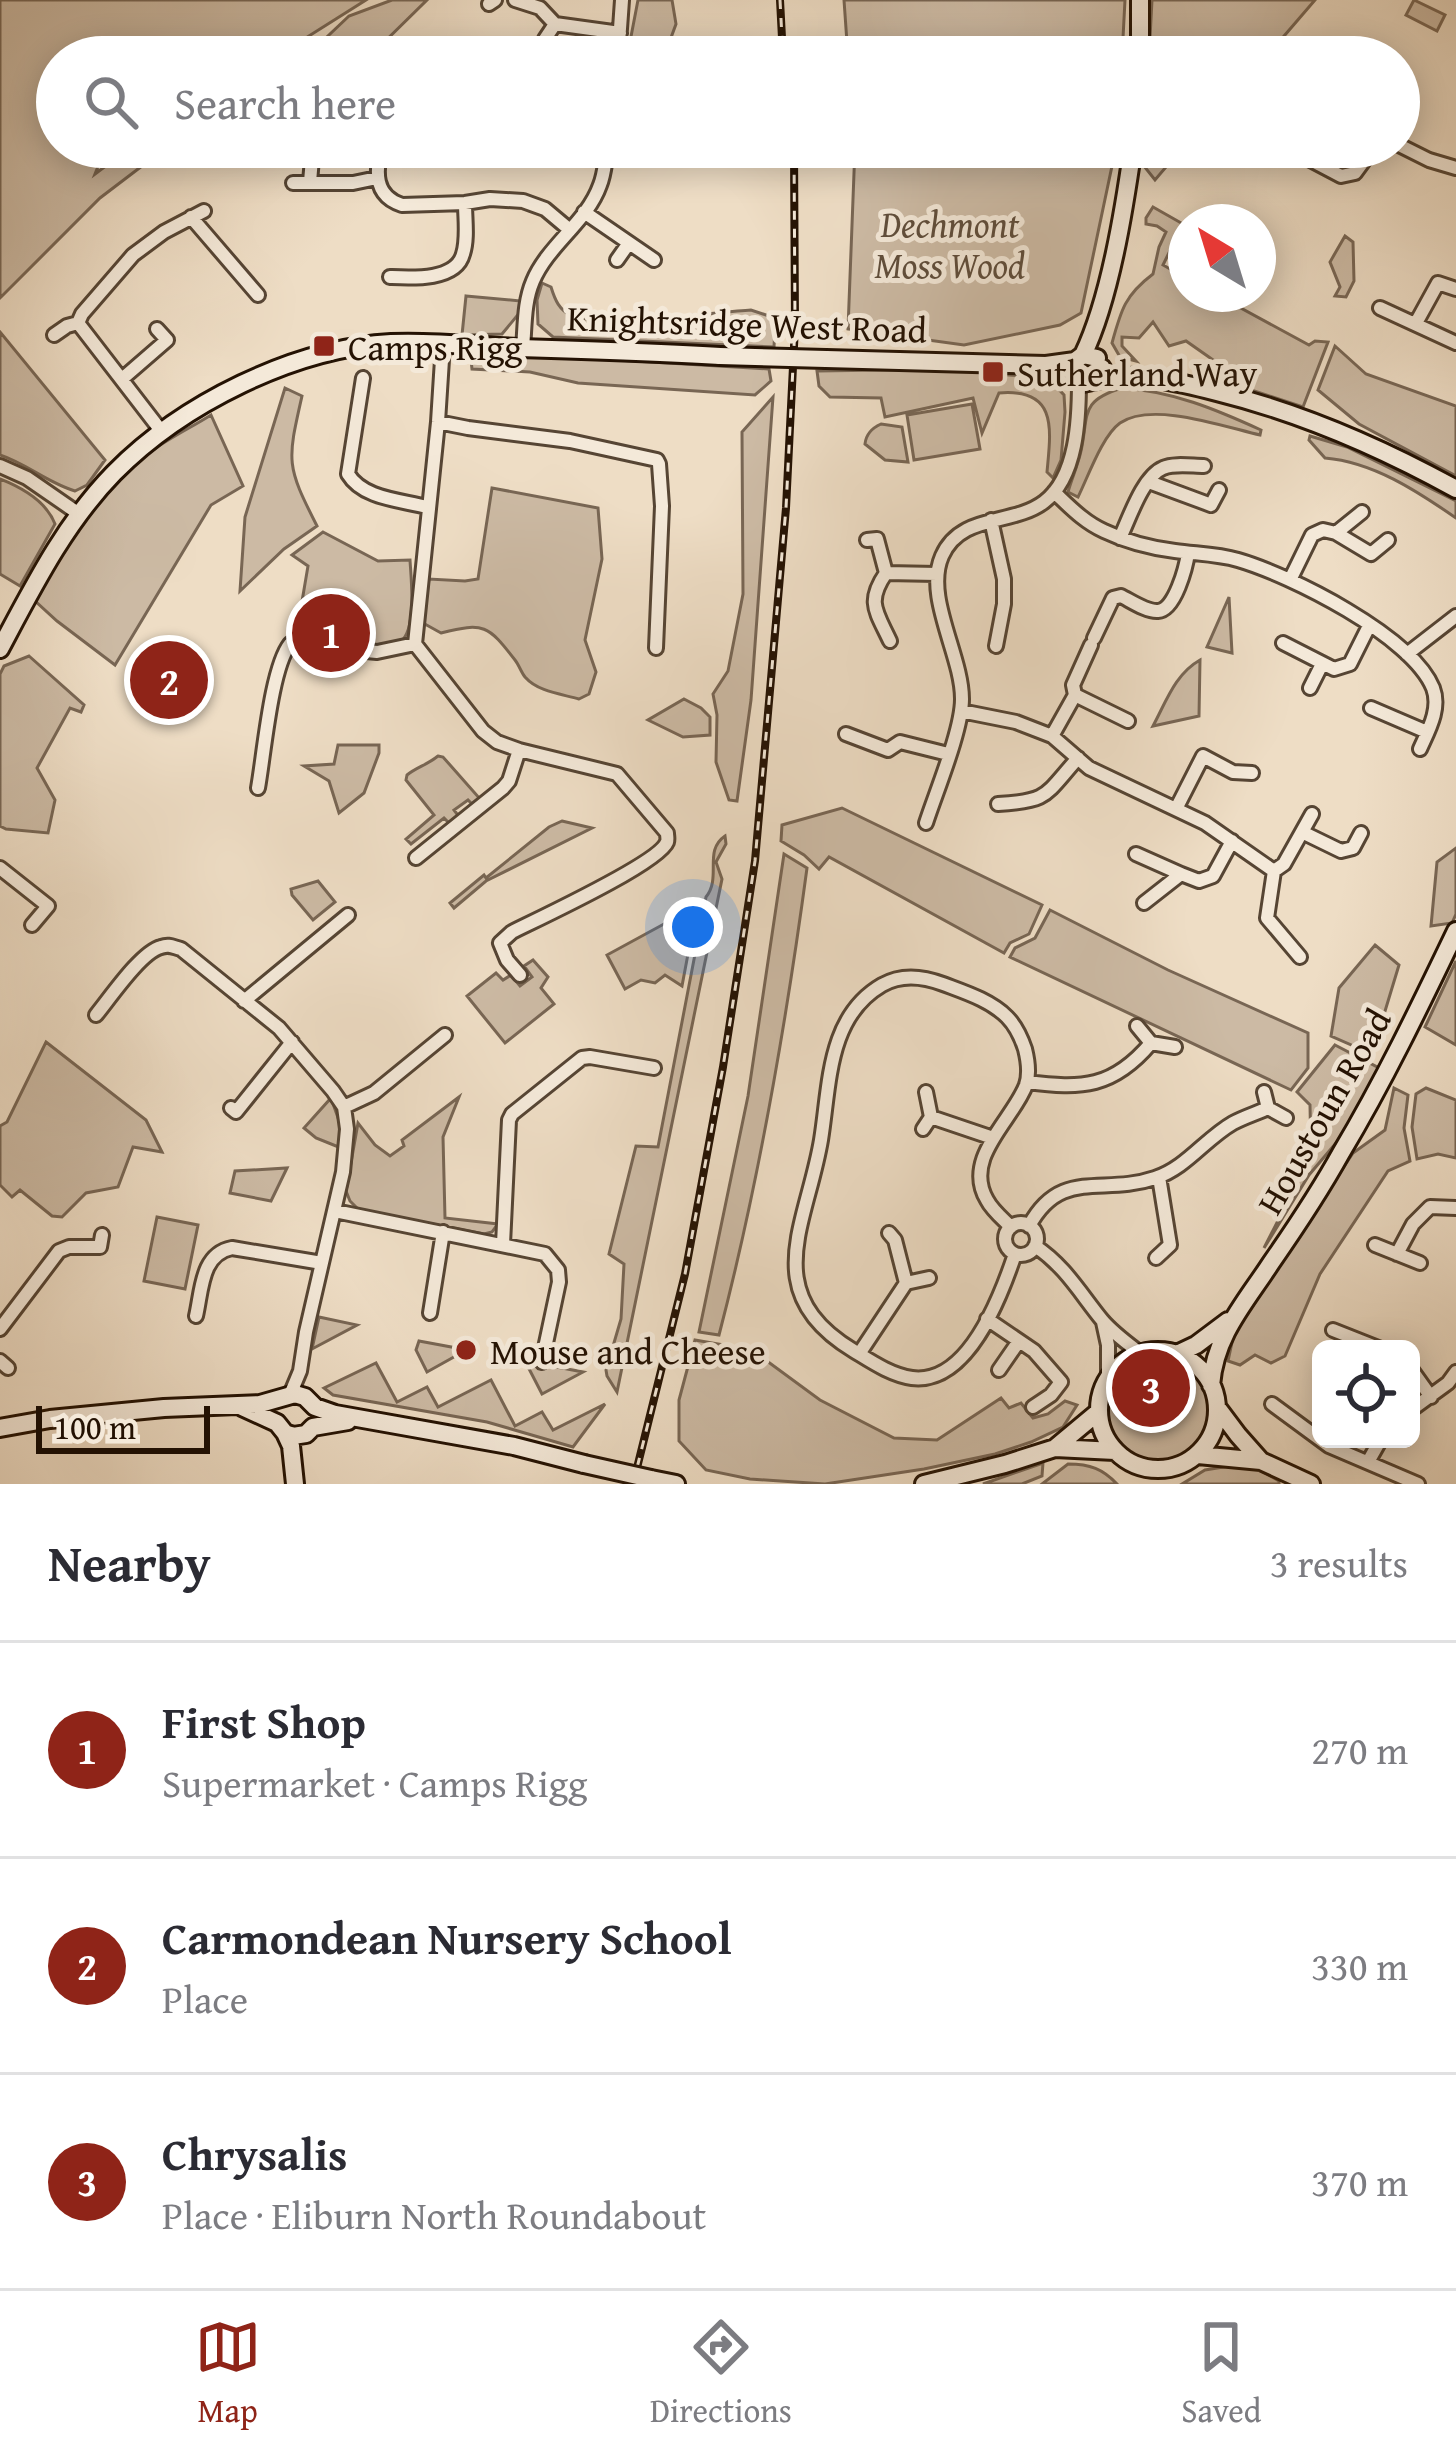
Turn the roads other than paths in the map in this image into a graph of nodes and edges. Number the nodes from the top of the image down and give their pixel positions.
1 (515, 0) edge
2 (622, 0) edge
3 (1140, 0) edge
4 (555, 24) junction
5 (620, 32) junction
6 (547, 36) edge
7 (620, 36) edge
8 (1140, 36) edge
9 (1420, 156) edge
10 (311, 168) edge
11 (379, 168) edge
12 (604, 168) edge
13 (1129, 168) edge
14 (1326, 168) edge
15 (1358, 168) edge
16 (1456, 168) edge
17 (377, 178) junction
18 (310, 182) junction
19 (293, 183) dead end
20 (465, 203) junction
21 (584, 212) junction
22 (570, 230) junction
23 (629, 243) junction
24 (617, 260) dead end
25 (654, 260) dead end
26 (390, 277) dead end
27 (1456, 289) edge
28 (258, 295) dead end
29 (1380, 308) dead end
30 (78, 323) junction
31 (1416, 323) junction
32 (54, 335) dead end
33 (166, 339) dead end
34 (1456, 343) edge
35 (443, 344) junction
36 (523, 348) junction
37 (1087, 369) junction
38 (363, 378) dead end
39 (122, 379) junction
40 (438, 422) junction
41 (162, 433) junction
42 (0, 466) edge
43 (1204, 466) dead end
44 (1149, 482) junction
45 (1456, 489) edge
46 (1219, 490) dead end
47 (1054, 492) junction
48 (428, 507) junction
49 (1362, 512) dead end
50 (80, 514) junction
51 (991, 520) junction
52 (1336, 532) junction
53 (1120, 538) junction
54 (867, 540) dead end
55 (1388, 540) dead end
56 (1188, 553) junction
57 (886, 572) junction
58 (937, 574) junction
59 (1291, 578) junction
60 (1455, 618) edge
61 (1369, 626) junction
62 (890, 640) dead end
63 (1283, 643) dead end
64 (416, 644) junction
65 (996, 646) dead end
66 (656, 648) dead end
67 (0, 649) edge
68 (1407, 654) junction
69 (1322, 664) junction
70 (1310, 688) dead end
71 (1076, 695) junction
72 (1371, 708) dead end
73 (962, 711) junction
74 (1128, 722) dead end
75 (1427, 732) junction
76 (846, 734) dead end
77 (1052, 736) junction
78 (1420, 749) dead end
79 (519, 750) junction
80 (948, 754) junction
81 (1078, 758) junction
82 (1252, 773) dead end
83 (258, 788) dead end
84 (998, 804) dead end
85 (1176, 809) junction
86 (1312, 814) dead end
87 (926, 823) dead end
88 (1304, 833) junction
89 (1361, 833) dead end
90 (1232, 841) junction
91 (1136, 854) dead end
92 (416, 858) dead end
93 (0, 868) edge
94 (1274, 871) junction
95 (1180, 874) junction
96 (1144, 903) dead end
97 (348, 915) dead end
98 (32, 926) dead end
99 (1456, 931) edge
100 (1300, 957) dead end
101 (520, 975) dead end
102 (244, 1001) junction
103 (96, 1015) dead end
104 (1137, 1026) dead end
105 (445, 1035) dead end
106 (292, 1042) junction
107 (1151, 1043) junction
108 (1175, 1047) dead end
109 (654, 1069) dead end
110 (1027, 1082) junction
111 (926, 1092) dead end
112 (1264, 1093) dead end
113 (231, 1108) dead end
114 (344, 1108) junction
115 (1268, 1108) junction
116 (1286, 1118) dead end
117 (993, 1138) junction
118 (1159, 1177) junction
119 (1456, 1208) edge
120 (335, 1211) junction
121 (1029, 1226) junction
122 (1011, 1227) junction
123 (443, 1232) junction
124 (889, 1233) dead end
125 (503, 1244) junction
126 (1375, 1245) dead end
127 (1035, 1246) junction
128 (100, 1247) dead end
129 (1016, 1254) junction
130 (1397, 1254) junction
131 (1156, 1258) dead end
132 (322, 1263) junction
133 (1420, 1264) dead end
134 (928, 1278) dead end
135 (906, 1283) junction
136 (430, 1313) dead end
137 (196, 1316) dead end
138 (1233, 1316) junction
139 (987, 1319) junction
140 (1102, 1321) junction
141 (0, 1329) edge
142 (1333, 1330) dead end
143 (1367, 1340) edge
144 (1019, 1341) junction
145 (1140, 1353) junction
146 (859, 1354) junction
147 (1177, 1354) junction
148 (542, 1362) dead end
149 (1068, 1369) dead end
150 (999, 1370) dead end
151 (1456, 1372) edge
152 (1108, 1378) junction
153 (1061, 1382) junction
154 (1420, 1382) edge
155 (1211, 1385) junction
156 (1431, 1397) junction
157 (298, 1400) junction
158 (1272, 1404) dead end
159 (1420, 1404) edge
160 (238, 1406) junction
161 (1033, 1407) dead end
162 (1217, 1407) junction
163 (1097, 1413) junction
164 (361, 1420) junction
165 (0, 1428) edge
166 (281, 1428) junction
167 (309, 1431) junction
168 (1055, 1448) junction
169 (1376, 1448) edge
170 (1115, 1451) junction
171 (1198, 1455) junction
172 (1262, 1461) junction
173 (1368, 1462) junction
174 (1130, 1463) junction
175 (1178, 1465) junction
176 (294, 1475) edge
177 (676, 1484) edge
178 (924, 1484) edge
179 (1136, 1484) edge
180 (1163, 1484) edge
181 (1311, 1484) edge
182 (1418, 1484) edge

1 - 4 street
2 - 5 street
3 - 8 street
4 - 5 street
4 - 6 street
5 - 7 street
9 - 16 street
10 - 18 street
11 - 17 street
12 - 21 street
13 - 37 street
14 - 15 street
17 - 18 street
17 - 20 street
18 - 19 street
20 - 22 street
20 - 26 street
21 - 22 street
21 - 23 street
22 - 36 street
23 - 24 street
23 - 25 street
27 - 31 street
28 - 30 street
29 - 31 street
30 - 32 street
30 - 39 street
31 - 34 street
33 - 39 street
35 - 36 street, Knightsridge West Road
35 - 40 street
35 - 41 street, Knightsridge West Road
36 - 37 street, Knightsridge West Road, bridge
37 - 45 street, Knightsridge West Road
37 - 47 street
38 - 48 street
39 - 41 street
40 - 48 street
40 - 66 street
41 - 50 street, Knightsridge West Road
42 - 50 street
43 - 44 street
44 - 46 street
44 - 53 street
47 - 51 street
47 - 53 street
48 - 64 street
49 - 52 street
50 - 67 street, Knightsridge West Road
51 - 58 street
51 - 65 street
52 - 55 street
52 - 59 street
53 - 56 street
54 - 57 street
56 - 59 street
56 - 71 street
57 - 58 street
57 - 62 street
58 - 73 street
59 - 61 street
60 - 68 street
61 - 68 street
61 - 69 street
63 - 69 street
64 - 79 street
64 - 83 street
68 - 75 street
69 - 70 street
71 - 74 street
71 - 77 street
72 - 75 street
73 - 77 street
73 - 80 street
75 - 78 street
76 - 80 street
77 - 81 street
79 - 92 street
79 - 101 street
80 - 87 street
81 - 84 street
81 - 85 street
82 - 85 street
85 - 90 street
86 - 88 street
88 - 89 street
88 - 94 street
90 - 94 street
90 - 95 street
91 - 95 street
93 - 98 street
94 - 100 street
95 - 96 street
97 - 102 street
99 - 138 street, Houstoun Road
102 - 103 street
102 - 106 street
104 - 107 street
105 - 114 street
106 - 113 street
106 - 114 street
107 - 108 street
107 - 110 street
109 - 125 street
110 - 117 street
110 - 146 street
111 - 117 street
112 - 115 street
114 - 120 street
115 - 116 street
115 - 118 street
117 - 122 street
118 - 121 street
118 - 131 street
119 - 130 street
120 - 123 street
120 - 132 street
121 - 122 street
121 - 127 street
122 - 129 street
123 - 125 street
123 - 136 street
124 - 135 street
125 - 148 street
126 - 130 street
127 - 129 street
127 - 140 street
128 - 141 street
129 - 139 street
130 - 133 street
132 - 137 street
132 - 157 street
134 - 135 street
135 - 146 street
138 - 147 street, Houstoun Road
138 - 155 street, Houstoun Road
139 - 144 street
139 - 146 street
140 - 145 street
140 - 152 street
142 - 143 street
144 - 150 street
144 - 153 street
145 - 147 street
145 - 152 street
147 - 155 street
149 - 153 street
151 - 156 street
152 - 163 street
153 - 161 street
154 - 156 street
155 - 162 street
156 - 159 street
157 - 160 street
157 - 164 street
157 - 166 street
157 - 167 street
158 - 173 street
160 - 165 street
160 - 166 street
162 - 171 street
162 - 172 street
163 - 168 street
163 - 170 street
164 - 167 street
164 - 177 street, bridge
166 - 167 street
166 - 176 street
167 - 176 street
168 - 170 street
168 - 178 street
169 - 173 street
170 - 174 street
171 - 172 street
171 - 175 street
172 - 181 street
173 - 182 street
174 - 175 street
174 - 179 street
175 - 180 street

